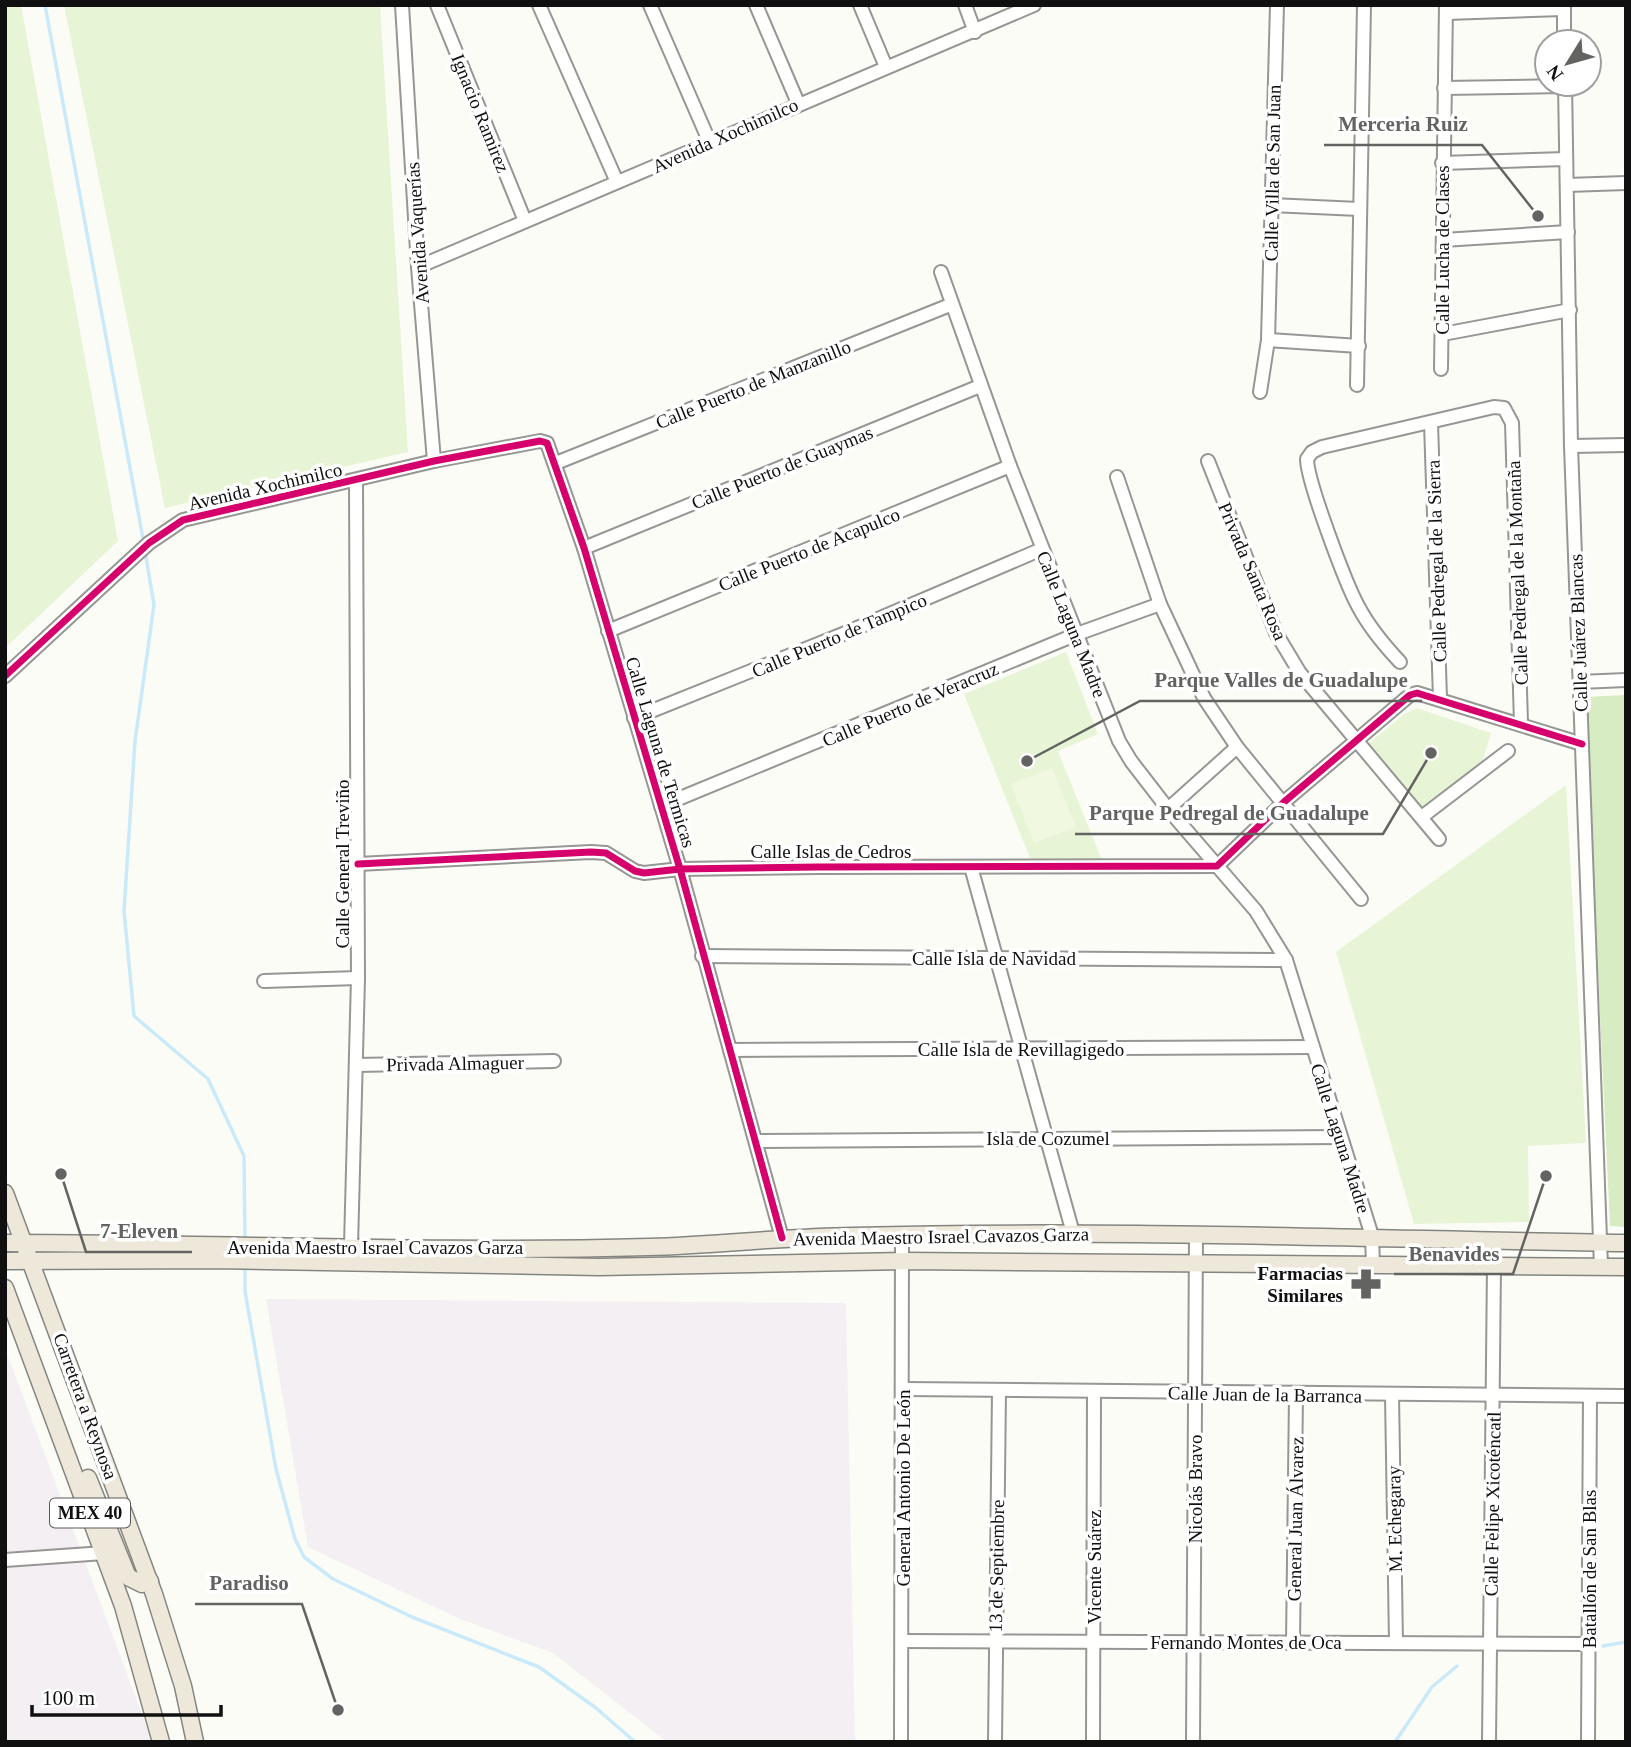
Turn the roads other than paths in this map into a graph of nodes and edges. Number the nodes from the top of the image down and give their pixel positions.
1 (402, 5) edge
2 (437, 5) edge
3 (539, 5) edge
4 (650, 5) edge
5 (756, 5) edge
6 (860, 5) edge
7 (965, 5) edge
8 (1034, 5) edge
9 (1277, 5) edge
10 (1364, 5) edge
11 (1564, 7) edge
12 (1446, 9) edge
13 (1564, 28) edge
14 (975, 32) junction
15 (886, 68) junction
16 (1533, 86) edge
17 (1444, 88) junction
18 (1565, 98) edge
19 (797, 103) junction
20 (710, 143) junction
21 (1566, 159) junction
22 (1442, 163) junction
23 (617, 182) junction
24 (1626, 183) edge
25 (1567, 185) junction
26 (1271, 205) junction
27 (1359, 209) junction
28 (525, 221) junction
29 (1568, 232) junction
30 (1443, 240) junction
31 (418, 267) junction
32 (941, 272) dead end
33 (950, 304) junction
34 (1570, 310) junction
35 (1443, 334) junction
36 (1268, 340) junction
37 (1359, 346) junction
38 (1441, 369) dead end
39 (1357, 385) dead end
40 (980, 386) junction
41 (1259, 392) dead end
42 (1431, 423) junction
43 (544, 441) joint
44 (1626, 445) edge
45 (1571, 446) junction
46 (434, 461) junction
47 (1208, 461) dead end
48 (556, 463) junction
49 (1010, 466) junction
50 (1117, 477) dead end
51 (356, 481) junction
52 (584, 548) junction
53 (1042, 549) junction
54 (1160, 604) junction
55 (608, 631) junction
56 (1077, 634) junction
57 (1400, 663) dead end
58 (5, 676) edge
59 (1626, 680) edge
60 (1579, 682) junction
61 (1440, 698) junction
62 (634, 718) junction
63 (1521, 723) junction
64 (1357, 740) junction
65 (1582, 744) junction
66 (1237, 747) junction
67 (1508, 751) dead end
68 (1284, 802) junction
69 (661, 806) junction
70 (1168, 809) junction
71 (1423, 816) junction
72 (1439, 839) dead end
73 (358, 864) junction
74 (1217, 866) junction
75 (971, 867) junction
76 (680, 869) junction
77 (1361, 899) dead end
78 (702, 956) junction
79 (998, 958) junction
80 (1286, 960) junction
81 (358, 978) junction
82 (264, 982) dead end
83 (1311, 1047) junction
84 (730, 1049) junction
85 (1021, 1051) junction
86 (554, 1062) dead end
87 (356, 1065) junction
88 (1340, 1137) junction
89 (1045, 1138) junction
90 (756, 1142) junction
91 (5, 1193) edge
92 (1073, 1233) junction
93 (902, 1235) junction
94 (1196, 1236) junction
95 (1372, 1236) junction
96 (782, 1238) junction
97 (1600, 1242) junction
98 (25, 1243) junction
99 (1626, 1243) edge
100 (5, 1244) edge
101 (351, 1246) junction
102 (217, 1253) junction
103 (267, 1254) junction
104 (5, 1261) edge
105 (32, 1261) junction
106 (904, 1261) junction
107 (1198, 1263) junction
108 (1373, 1265) junction
109 (1494, 1266) junction
110 (1601, 1267) junction
111 (1626, 1267) edge
112 (5, 1288) edge
113 (22, 1333) junction
114 (904, 1389) junction
115 (999, 1391) junction
116 (1094, 1392) junction
117 (1196, 1394) junction
118 (1493, 1394) junction
119 (1296, 1395) junction
120 (1392, 1395) junction
121 (1590, 1396) junction
122 (1626, 1396) edge
123 (104, 1553) junction
124 (5, 1560) edge
125 (150, 1581) junction
126 (902, 1640) junction
127 (996, 1641) junction
128 (1094, 1641) junction
129 (1195, 1643) junction
130 (1293, 1643) junction
131 (1396, 1643) junction
132 (1589, 1644) junction
133 (1490, 1645) junction
134 (161, 1742) edge
135 (195, 1742) edge
136 (901, 1742) edge
137 (995, 1742) edge
138 (1093, 1742) edge
139 (1193, 1742) edge
140 (1489, 1742) edge
141 (1588, 1742) edge

1 - 31 street, Avenida Vaquerías
2 - 28 street, Ignacio Ramirez
3 - 23 street
4 - 20 street
5 - 19 street
6 - 15 street
7 - 14 street
8 - 14 street, Avenida Xochimilco
9 - 26 street, Calle Villa de San Juan
10 - 27 street
11 - 12 street
11 - 13 street
12 - 17 street, Calle Lucha de Clases
14 - 15 street, Avenida Xochimilco
15 - 19 street, Avenida Xochimilco
16 - 17 street
17 - 22 street, Calle Lucha de Clases
18 - 21 street, Calle Juárez Blancas
19 - 20 street, Avenida Xochimilco
20 - 23 street, Avenida Xochimilco
21 - 22 street
21 - 25 street, Calle Juárez Blancas
22 - 30 street, Calle Lucha de Clases
23 - 28 street, Avenida Xochimilco
24 - 25 street
25 - 29 street, Calle Juárez Blancas
26 - 27 street
26 - 36 street, Calle Villa de San Juan
27 - 37 street
28 - 31 street, Avenida Xochimilco
29 - 30 street
29 - 34 street, Calle Juárez Blancas
30 - 35 street, Calle Lucha de Clases
31 - 46 street, Avenida Vaquerías
32 - 33 street, Calle Laguna Madre
33 - 40 street, Calle Laguna Madre
33 - 48 street, Calle Puerto de Manzanillo
34 - 35 street
34 - 45 street, Calle Juárez Blancas
35 - 38 street, Calle Lucha de Clases
36 - 37 street
36 - 41 street, Calle Villa de San Juan
37 - 39 street
40 - 49 street, Calle Laguna Madre
40 - 52 street, Calle Puerto de Guaymas
42 - 57 street
42 - 61 street, Calle Pedregal de la Sierra
42 - 63 street, Calle Pedregal de la Montaña
43 - 46 street, Avenida Xochimilco
43 - 48 street, Calle Laguna de Termicas
44 - 45 street
45 - 60 street, Calle Juárez Blancas
46 - 51 street, Avenida Xochimilco
47 - 64 street, Privada Santa Rosa
48 - 52 street, Calle Laguna de Termicas
49 - 53 street, Calle Laguna Madre
49 - 55 street, Calle Puerto de Acapulco
50 - 54 street
51 - 58 street, Avenida Xochimilco
51 - 73 street, Calle General Treviño
52 - 55 street, Calle Laguna de Termicas
53 - 56 street, Calle Laguna Madre
53 - 62 street, Calle Puerto de Tampico
54 - 56 street, Calle Puerto de Veracruz
54 - 66 street
55 - 62 street, Calle Laguna de Termicas
56 - 69 street, Calle Puerto de Veracruz
56 - 70 street, Calle Laguna Madre
59 - 60 street
60 - 65 street, Calle Juárez Blancas
61 - 63 street
61 - 64 street
62 - 69 street, Calle Laguna de Termicas
63 - 65 street
64 - 68 street
64 - 71 street, Privada Santa Rosa
65 - 97 street, Calle Juárez Blancas
66 - 68 street
66 - 70 street
67 - 71 street
68 - 74 street
68 - 77 street
69 - 76 street, Calle Laguna de Termicas
70 - 74 street, Calle Laguna Madre
71 - 72 street, Privada Santa Rosa
73 - 76 street, Calle Islas de Cedros
73 - 81 street, Calle General Treviño
74 - 75 street, Calle Islas de Cedros
74 - 80 street, Calle Laguna Madre
75 - 76 street, Calle Islas de Cedros
75 - 79 street
76 - 78 street, Calle Laguna de Termicas
78 - 79 street, Calle Isla de Navidad
78 - 84 street, Calle Laguna de Termicas
79 - 80 street, Calle Isla de Navidad
79 - 85 street
80 - 83 street, Calle Laguna Madre
81 - 82 street
81 - 87 street, Calle General Treviño
83 - 85 street, Calle Isla de Revillagigedo
83 - 88 street, Calle Laguna Madre
84 - 85 street, Calle Isla de Revillagigedo
84 - 90 street, Calle Laguna de Termicas
85 - 89 street
86 - 87 street, Privada Almaguer
87 - 101 street, Calle General Treviño
88 - 89 street, Isla de Cozumel
88 - 95 street, Calle Laguna Madre
89 - 90 street, Isla de Cozumel
89 - 92 street
90 - 96 street, Calle Laguna de Termicas
91 - 98 main road, Carretera a Reynosa / MEX 40
92 - 93 main road, Avenida Maestro Israel Cavazos Garza
92 - 94 main road, Avenida Maestro Israel Cavazos Garza
93 - 96 main road, Avenida Maestro Israel Cavazos Garza
93 - 106 street, General Antonio De León
94 - 95 main road, Avenida Maestro Israel Cavazos Garza
94 - 107 street, Nicolás Bravo
95 - 97 main road, Avenida Maestro Israel Cavazos Garza
95 - 108 street, Calle Laguna Madre
96 - 101 main road, Avenida Maestro Israel Cavazos Garza
97 - 99 main road, Avenida Maestro Israel Cavazos Garza
97 - 110 street, Calle Juárez Blancas
98 - 100 main road, Avenida Maestro Israel Cavazos Garza
98 - 102 main road, Avenida Maestro Israel Cavazos Garza
98 - 105 main road, Carretera a Reynosa / MEX 40
101 - 103 main road, Avenida Maestro Israel Cavazos Garza
102 - 103 main road, Avenida Maestro Israel Cavazos Garza
102 - 105 main road, Avenida Maestro Israel Cavazos Garza
103 - 106 main road, Avenida Maestro Israel Cavazos Garza
104 - 105 main road, Avenida Maestro Israel Cavazos Garza
105 - 125 main road, Carretera a Reynosa / MEX 40
106 - 107 main road, Avenida Maestro Israel Cavazos Garza
106 - 114 street, General Antonio De León
107 - 108 main road, Avenida Maestro Israel Cavazos Garza
107 - 117 street, Nicolás Bravo
108 - 109 main road, Avenida Maestro Israel Cavazos Garza
109 - 110 main road, Avenida Maestro Israel Cavazos Garza
109 - 118 street, Calle Felipe Xicoténcatl
110 - 111 main road, Avenida Maestro Israel Cavazos Garza
112 - 113 main road, Carretera a Reynosa / MEX 40
113 - 123 main road, Carretera a Reynosa / MEX 40
113 - 125 main road
114 - 115 street, Calle Juan de la Barranca
114 - 126 street, General Antonio De León
115 - 116 street, Calle Juan de la Barranca
115 - 127 street, 13 de Septiembre
116 - 117 street, Calle Juan de la Barranca
116 - 128 street, Vicente Suárez
117 - 119 street, Calle Juan de la Barranca
117 - 129 street, Nicolás Bravo
118 - 120 street, Calle Juan de la Barranca
118 - 121 street, Calle Juan de la Barranca
118 - 133 street, Calle Felipe Xicoténcatl
119 - 120 street, Calle Juan de la Barranca
119 - 130 street, General Juan Álvarez
120 - 131 street, M. Echegaray
121 - 122 street, Calle Juan de la Barranca
121 - 132 street, Batallón de San Blas
123 - 124 street
123 - 134 main road, Carretera a Reynosa / MEX 40
125 - 135 main road, Carretera a Reynosa / MEX 40
126 - 127 street, Fernando Montes de Oca
126 - 136 street, General Antonio De León
127 - 128 street, Fernando Montes de Oca
127 - 137 street, 13 de Septiembre
128 - 129 street, Fernando Montes de Oca
128 - 138 street, Vicente Suárez
129 - 130 street, Fernando Montes de Oca
129 - 139 street, Nicolás Bravo
130 - 131 street, Fernando Montes de Oca
131 - 133 street, Fernando Montes de Oca
132 - 133 street, Fernando Montes de Oca
132 - 141 street, Batallón de San Blas
133 - 140 street, Calle Felipe Xicoténcatl

